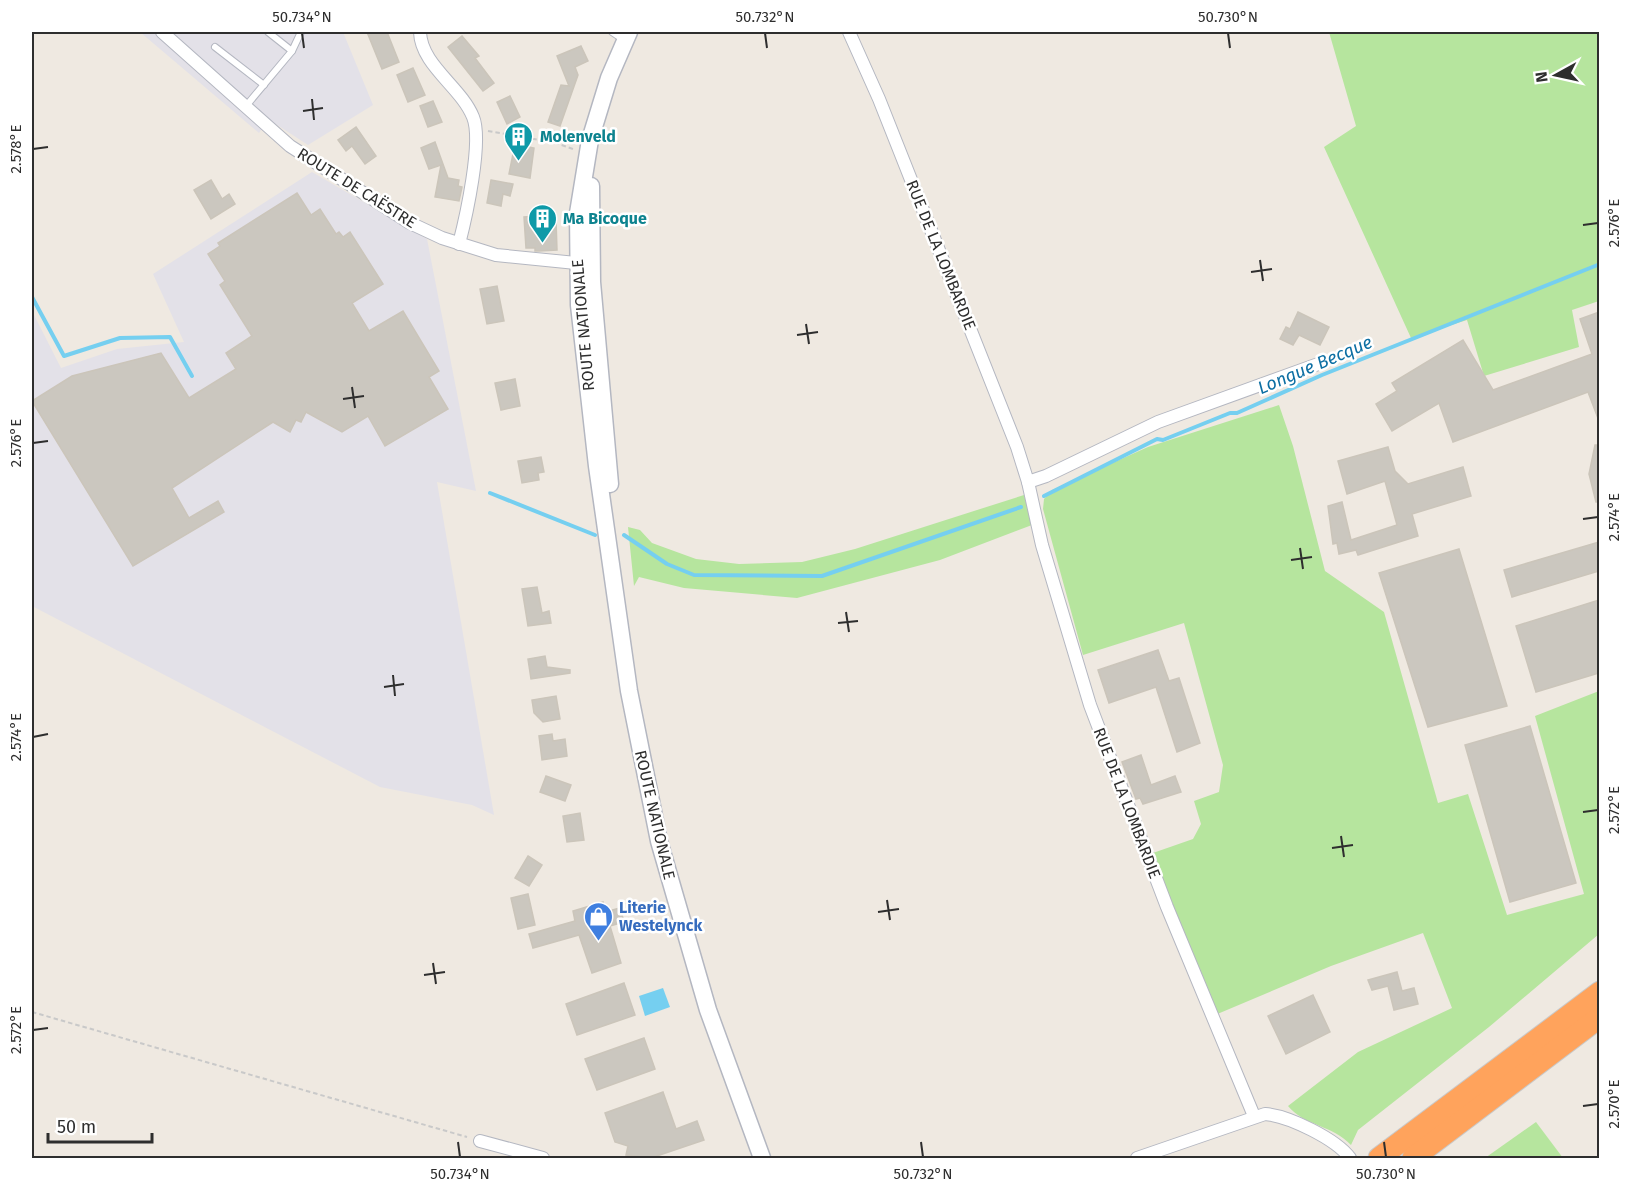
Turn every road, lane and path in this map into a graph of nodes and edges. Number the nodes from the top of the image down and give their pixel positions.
1 (162, 32) edge
2 (268, 32) edge
3 (301, 32) edge
4 (420, 32) edge
5 (849, 32) edge
6 (622, 34) edge
7 (215, 46) dead end
8 (292, 51) junction
9 (264, 86) junction
10 (245, 106) junction
11 (597, 120) junction
12 (476, 129) junction
13 (586, 156) junction
14 (459, 244) junction
15 (584, 264) junction
16 (1321, 363) dead end
17 (1028, 482) junction
18 (1599, 992) edge
19 (32, 1012) edge
20 (1599, 1017) edge
21 (1254, 1116) junction
22 (480, 1141) joint
23 (543, 1158) edge
24 (762, 1158) edge
25 (1137, 1158) edge
26 (1350, 1158) edge
27 (1378, 1158) edge
28 (1413, 1158) edge

1 - 10 street, ROUTE DE CAËSTRE
2 - 8 lane
3 - 8 lane
4 - 12 street
5 - 17 street, RUE DE LA LOMBARDIE
6 - 11 street, ROUTE NATIONALE
7 - 9 lane
8 - 9 lane
9 - 10 lane
10 - 14 street, ROUTE DE CAËSTRE
11 - 13 street, ROUTE NATIONALE
11 - 15 street, ROUTE NATIONALE
12 - 13 path
12 - 14 street
13 - 15 street, ROUTE NATIONALE
14 - 15 street, ROUTE DE CAËSTRE
15 - 24 street, ROUTE NATIONALE
16 - 17 street
17 - 21 street, RUE DE LA LOMBARDIE
18 - 27 highway
19 - 22 path
20 - 28 highway
21 - 25 street
21 - 26 street
22 - 23 street

